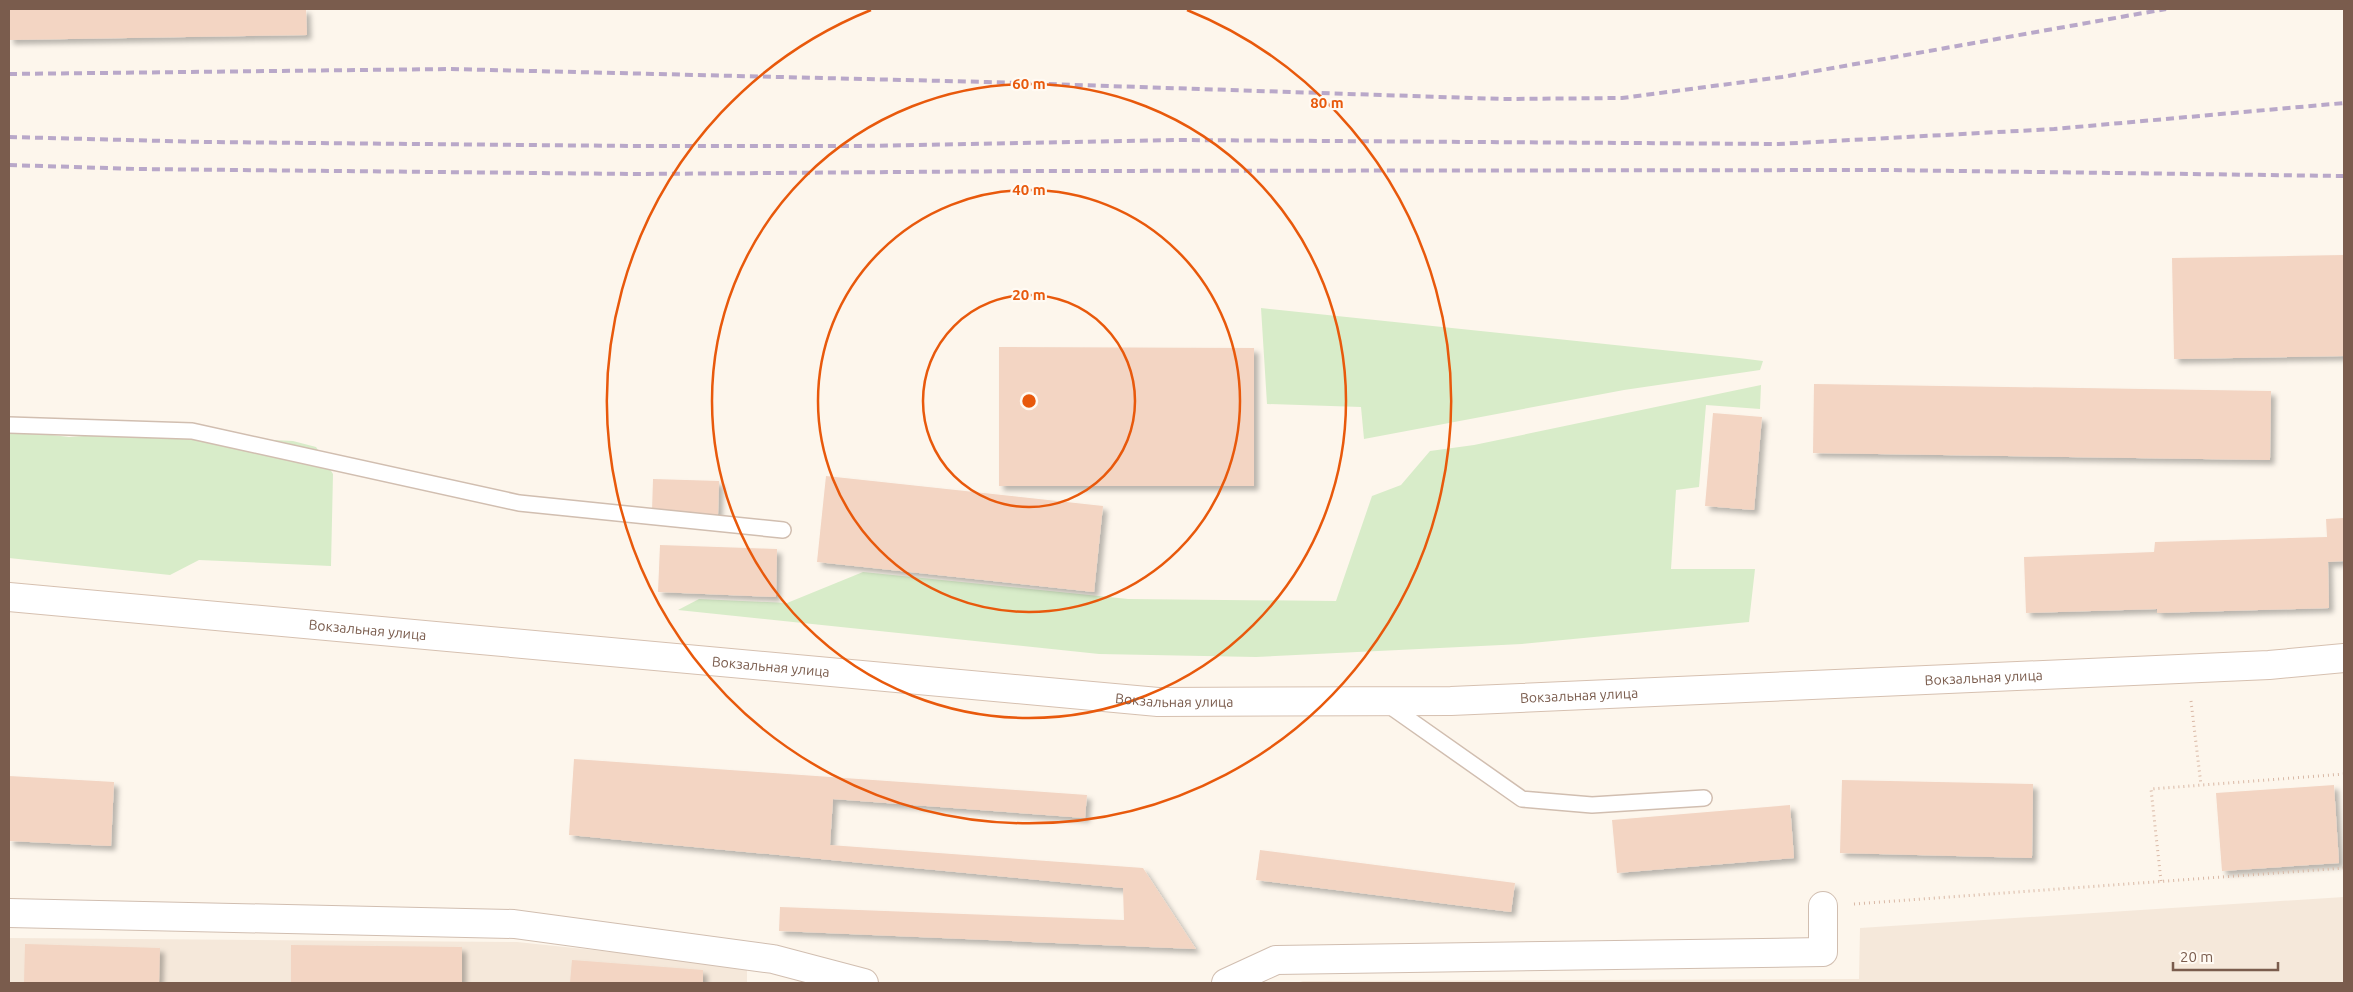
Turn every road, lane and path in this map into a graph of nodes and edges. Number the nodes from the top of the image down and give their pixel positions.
1 (9, 425) edge
2 (783, 530) dead end
3 (9, 597) edge
4 (2344, 658) edge
5 (2269, 665) junction
6 (2344, 676) edge
7 (2191, 700) dead end
8 (1384, 702) junction
9 (2344, 774) edge
10 (2201, 785) junction
11 (1704, 798) dead end
12 (2344, 868) edge
13 (2161, 882) junction
14 (1823, 906) joint
15 (9, 913) edge
16 (864, 983) edge
17 (1226, 983) edge

1 - 2 lane
3 - 8 street, Вокзальная улица
4 - 5 street, Вокзальная улица
5 - 6 street
5 - 8 street, Вокзальная улица
7 - 10 path
8 - 11 lane
9 - 10 path
10 - 13 path
12 - 13 path
13 - 14 path
14 - 17 street
15 - 16 street

